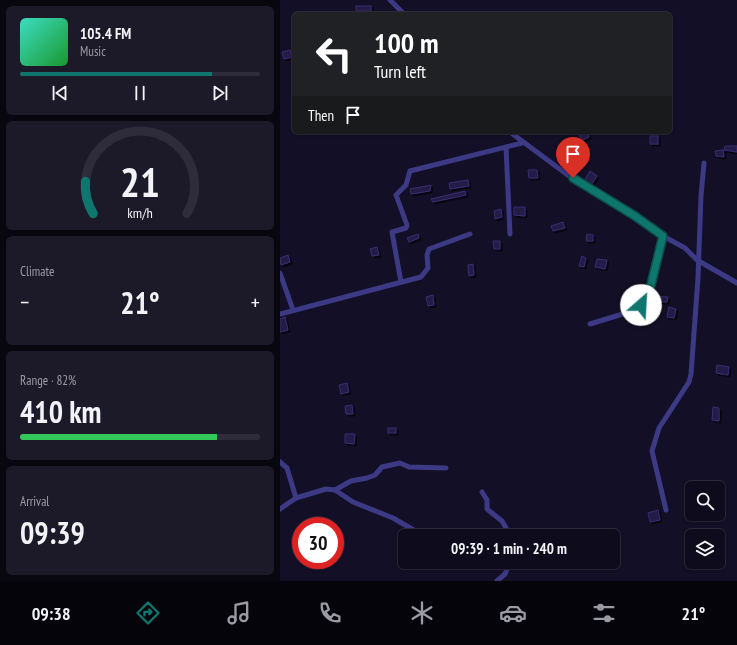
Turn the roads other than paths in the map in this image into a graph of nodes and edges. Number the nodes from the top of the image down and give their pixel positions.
1 (390, 0) edge
2 (402, 12) edge
3 (512, 134) edge
4 (522, 143) junction
5 (506, 147) junction
6 (704, 163) dead end
7 (470, 234) dead end
8 (510, 234) dead end
9 (663, 236) junction
10 (697, 260) junction
11 (280, 273) edge
12 (401, 282) junction
13 (736, 282) edge
14 (293, 310) junction
15 (280, 314) edge
16 (590, 324) dead end
17 (280, 462) edge
18 (446, 468) dead end
19 (335, 490) junction
20 (482, 492) dead end
21 (296, 498) junction
22 (280, 509) edge
23 (666, 510) dead end
24 (412, 529) edge
25 (507, 529) edge
26 (507, 569) edge
27 (497, 581) edge

1 - 2 street
3 - 4 street
4 - 5 street
4 - 9 street
5 - 8 street
5 - 12 street
6 - 10 street
7 - 12 street
9 - 10 street
9 - 16 street
10 - 13 street
10 - 23 street
11 - 14 street
12 - 14 street
14 - 15 street
17 - 21 street
18 - 19 street
19 - 21 street
19 - 24 street
20 - 25 street
21 - 22 street
26 - 27 street

